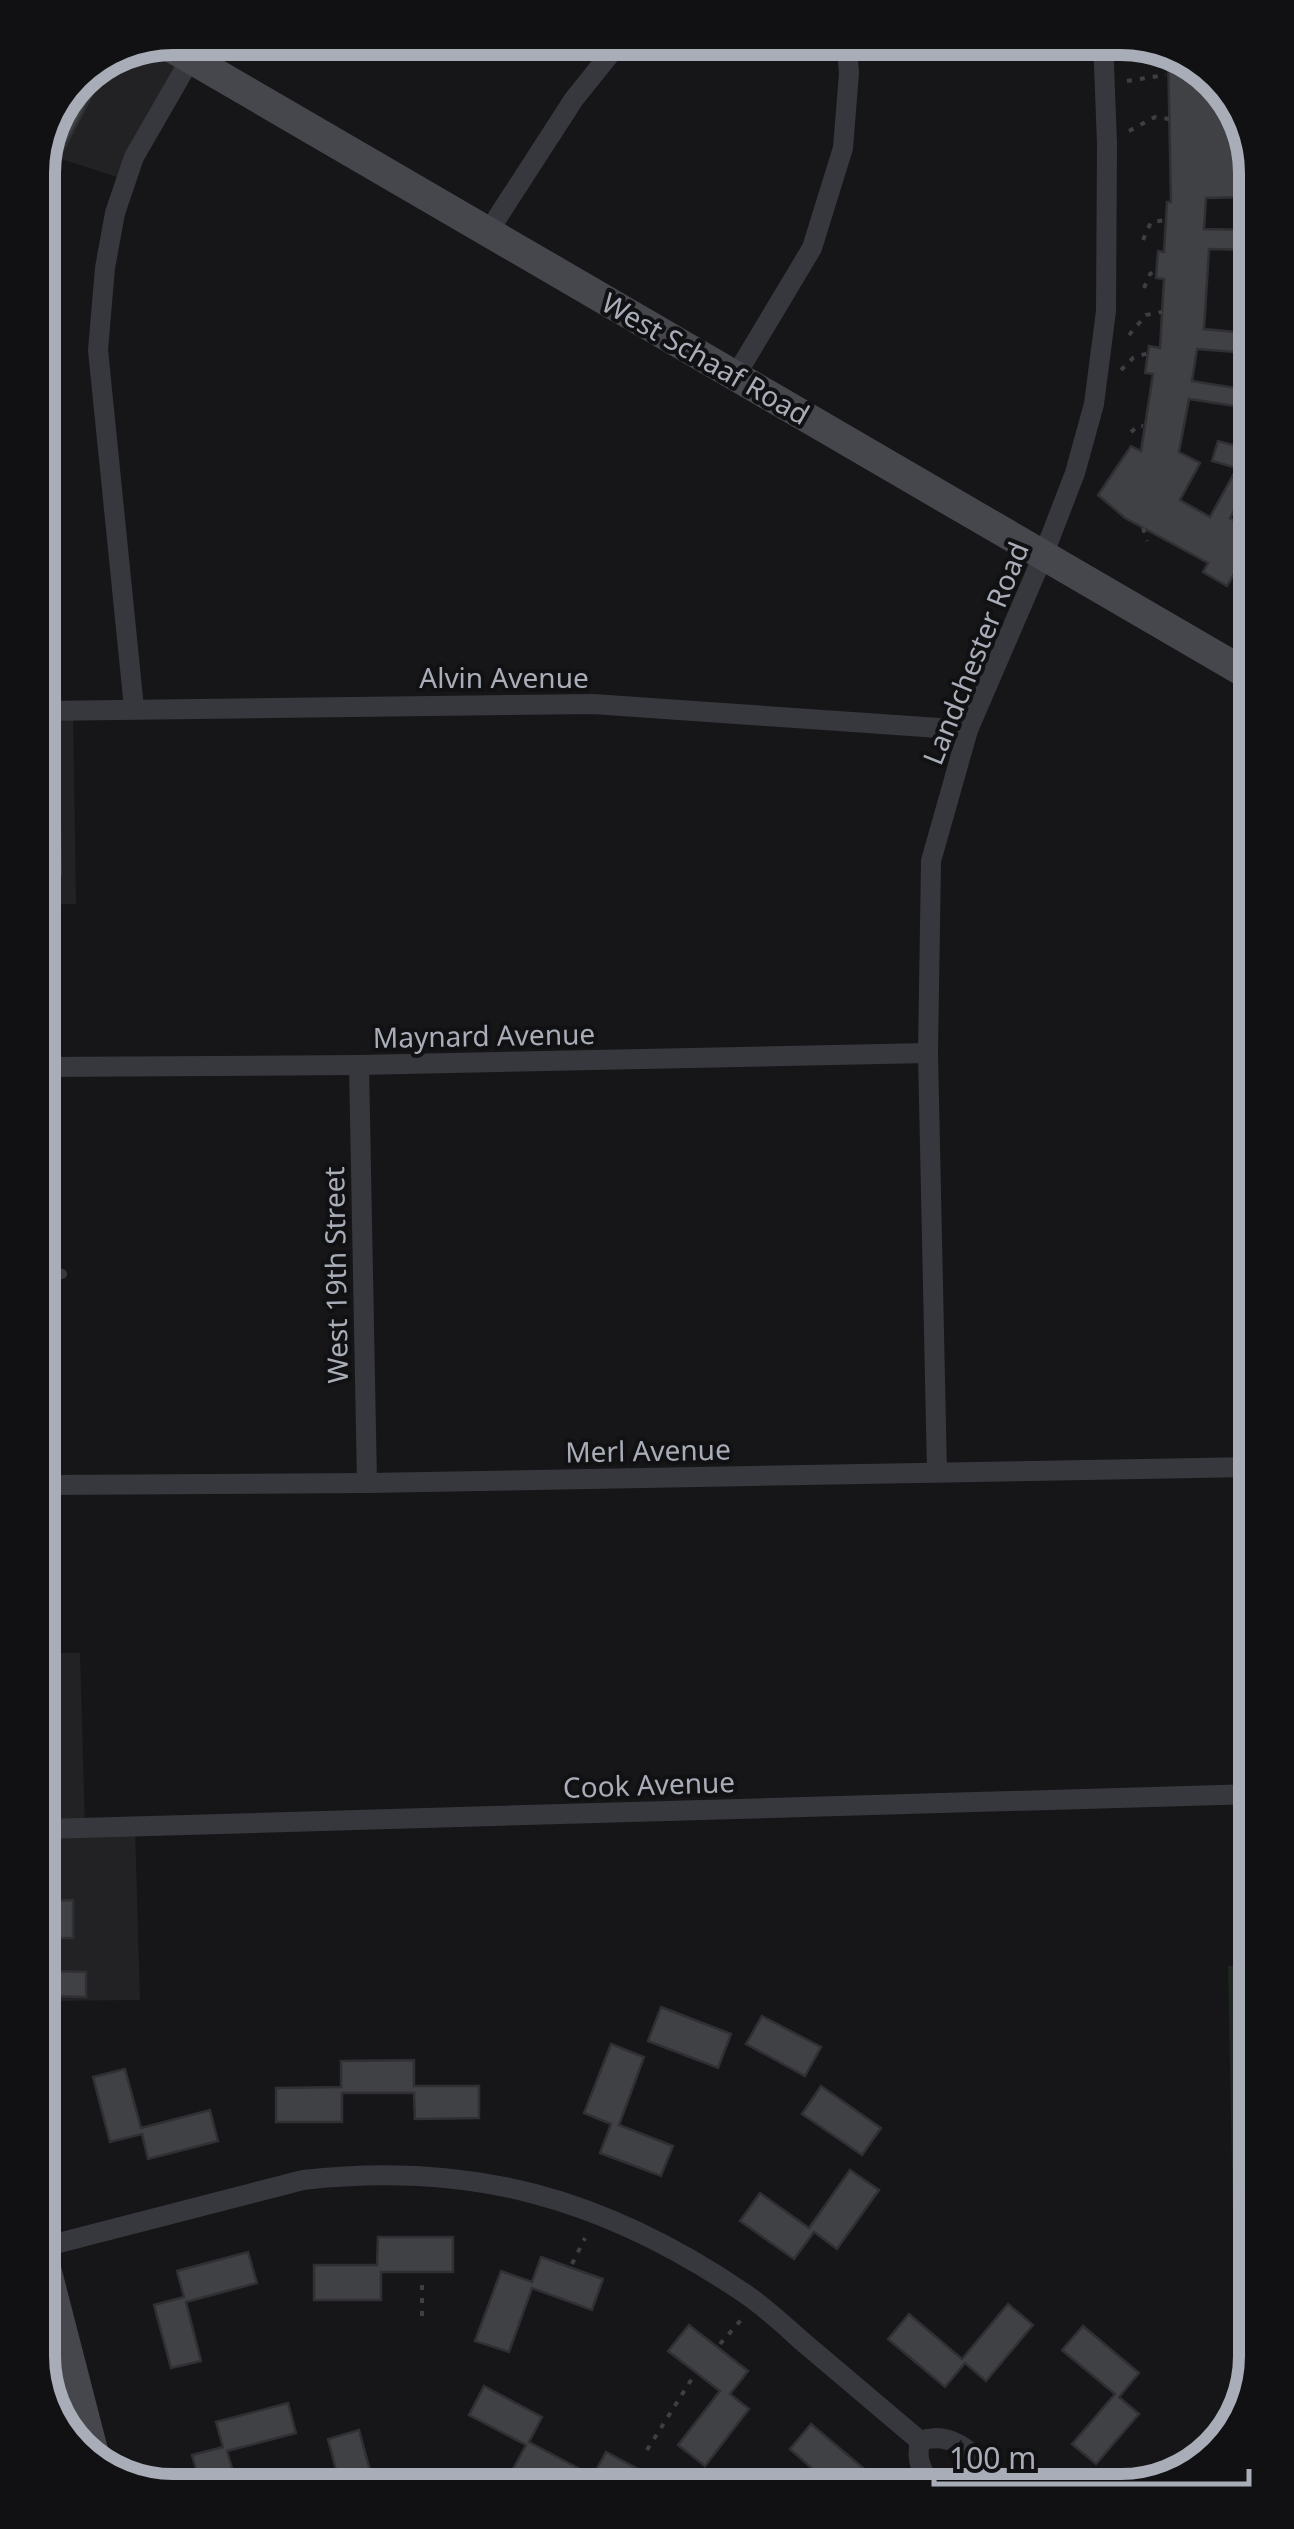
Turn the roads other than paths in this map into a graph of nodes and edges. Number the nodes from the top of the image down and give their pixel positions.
1 (186, 55) edge
2 (609, 55) edge
3 (847, 55) edge
4 (1104, 55) edge
5 (191, 58) junction
6 (488, 232) junction
7 (736, 376) junction
8 (1044, 556) junction
9 (1239, 669) edge
10 (134, 708) junction
11 (55, 711) edge
12 (968, 730) junction
13 (55, 840) edge
14 (55, 880) edge
15 (928, 1053) junction
16 (359, 1065) junction
17 (55, 1066) edge
18 (55, 1274) edge
19 (62, 1274) dead end
20 (1239, 1467) edge
21 (937, 1472) junction
22 (367, 1483) junction
23 (55, 1485) edge
24 (1239, 1794) edge
25 (55, 1829) edge
26 (55, 2244) edge
27 (55, 2303) edge
28 (90, 2439) edge
29 (920, 2441) junction
30 (926, 2474) edge
31 (994, 2474) edge

1 - 5 street, West Schaaf Road
2 - 6 street
3 - 7 street
4 - 8 street, Landchester Road
5 - 6 street, West Schaaf Road
5 - 10 street
6 - 7 street, West Schaaf Road
7 - 8 street, West Schaaf Road
8 - 9 street, West Schaaf Road
8 - 12 street, Landchester Road
10 - 11 street, Alvin Avenue
10 - 12 street, Alvin Avenue
12 - 15 street, Landchester Road
13 - 14 lane
15 - 16 street, Maynard Avenue
15 - 21 street, Landchester Road
16 - 17 street, Maynard Avenue
16 - 22 street, West 19th Street
18 - 19 lane
20 - 21 street, Merl Avenue
21 - 22 street, Merl Avenue
22 - 23 street, Merl Avenue
24 - 25 street, Cook Avenue
26 - 29 street
27 - 28 street
29 - 30 street
29 - 31 street

